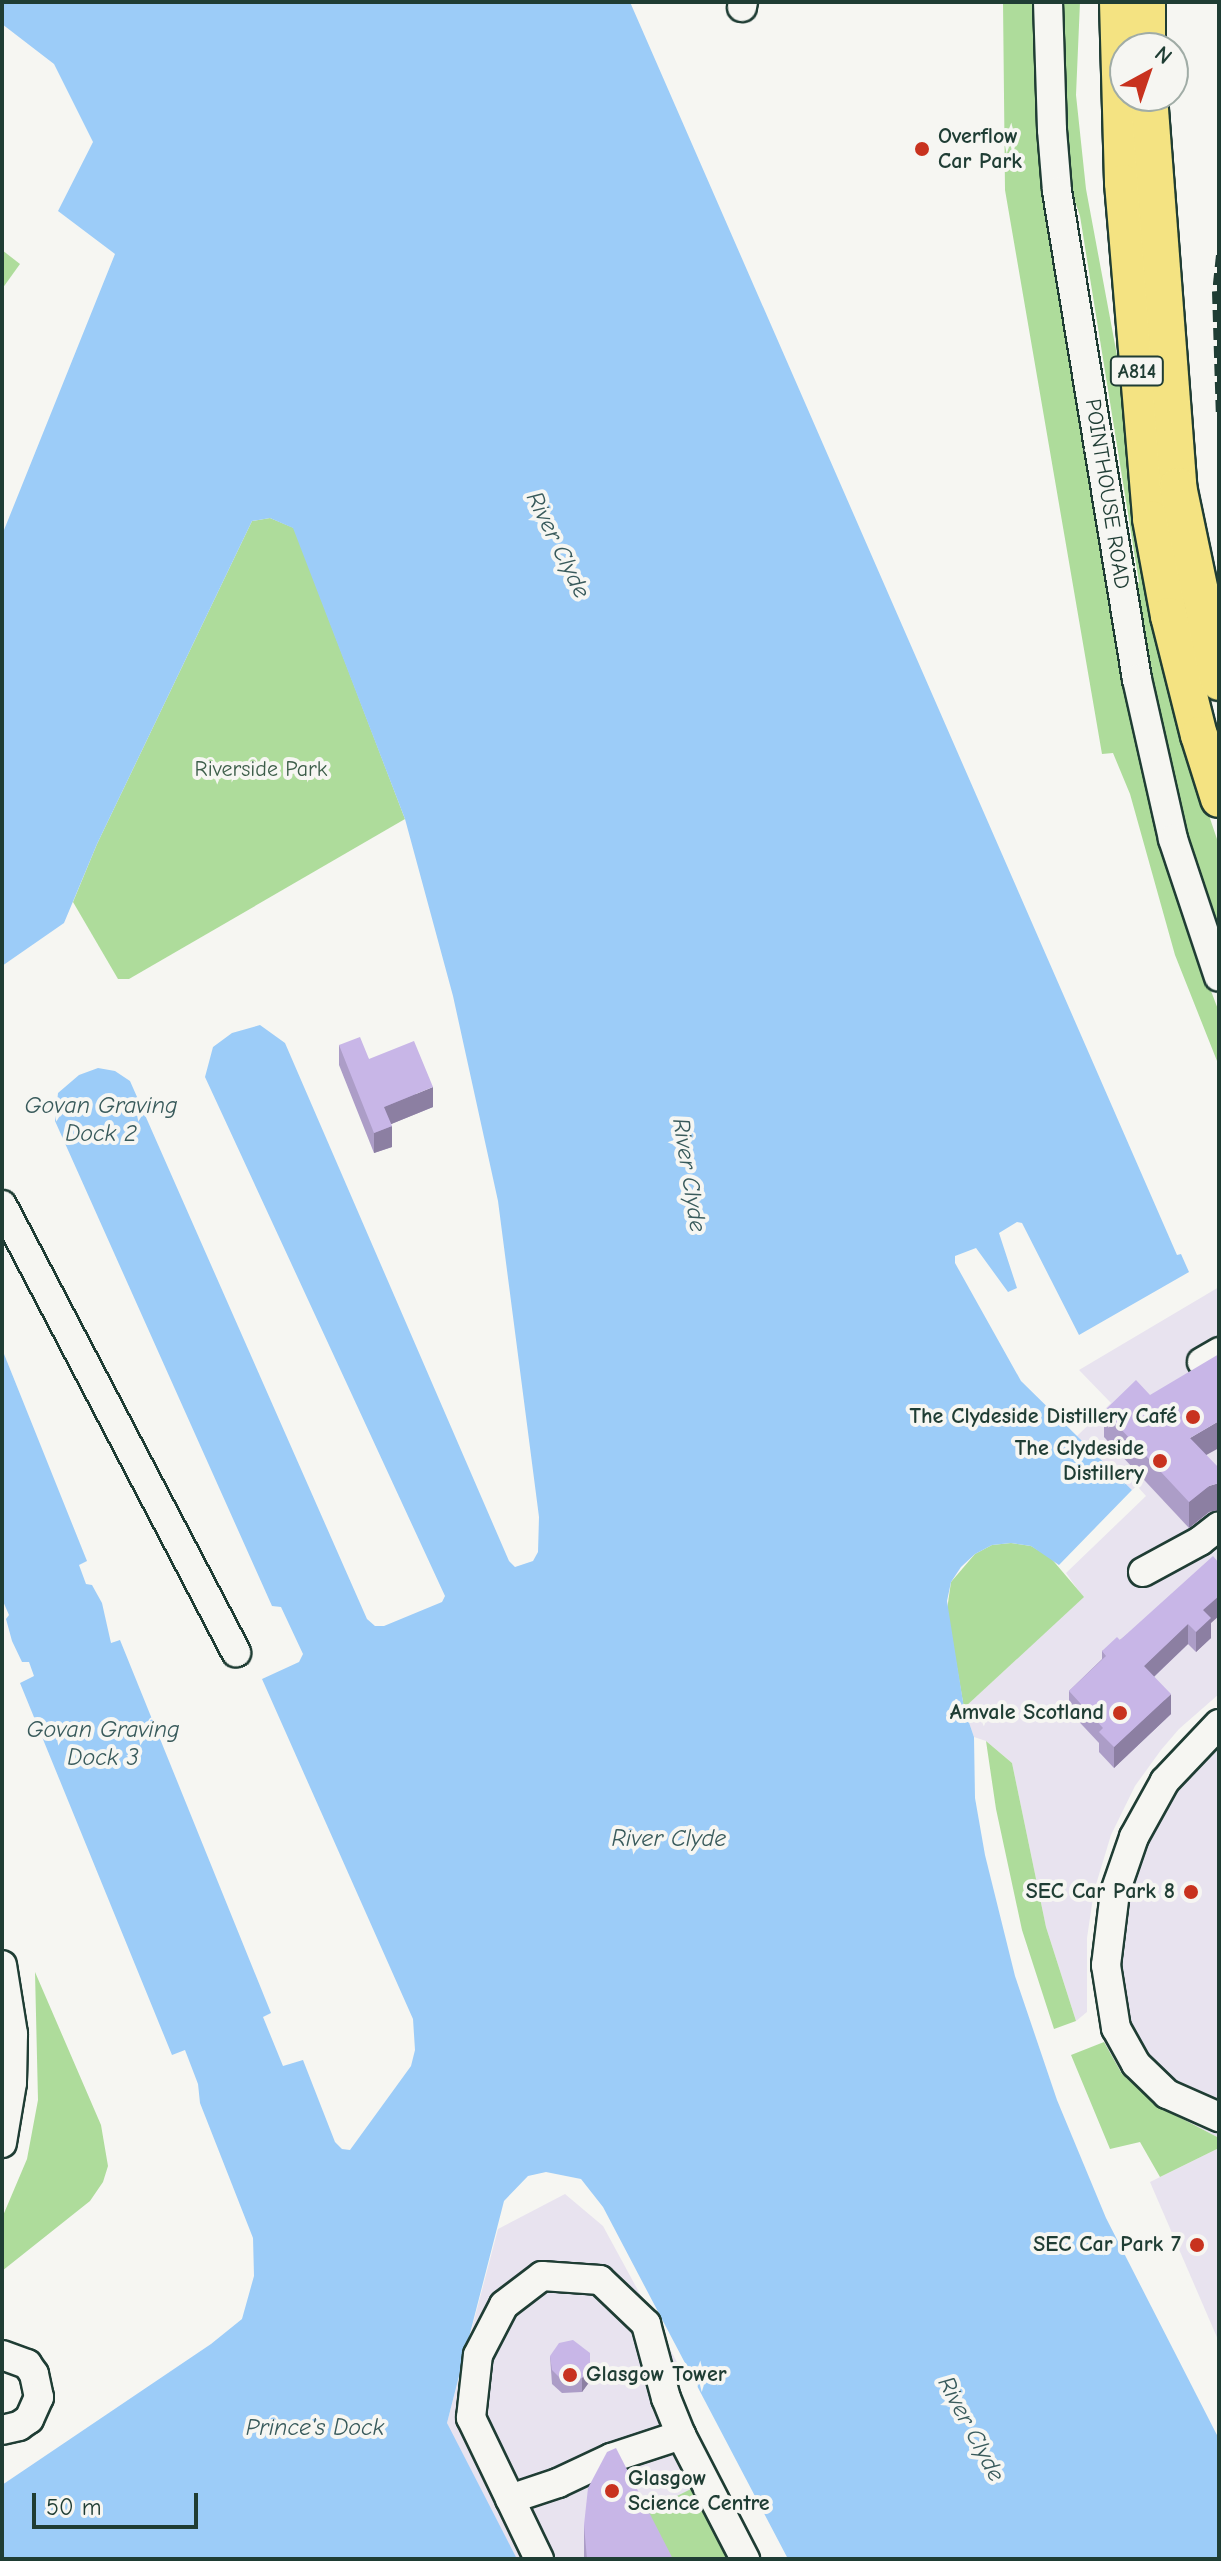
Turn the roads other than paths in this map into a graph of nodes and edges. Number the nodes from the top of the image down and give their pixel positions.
1 (1048, 2) edge
2 (1095, 2) edge
3 (1142, 15) edge
4 (1150, 112) edge
5 (1141, 418) junction
6 (1219, 682) edge
7 (1219, 799) edge
8 (1219, 977) edge
9 (2, 1205) edge
10 (1219, 1526) edge
11 (1219, 1548) edge
12 (1190, 1566) dead end
13 (1143, 1572) dead end
14 (236, 1652) dead end
15 (1219, 1724) edge
16 (2, 1965) edge
17 (1219, 2117) edge
18 (2, 2143) edge
19 (3, 2354) edge
20 (2, 2430) edge
21 (681, 2435) junction
22 (708, 2489) junction
23 (510, 2499) junction
24 (539, 2559) edge
25 (745, 2559) edge
26 (766, 2559) edge

1 - 8 street, POINTHOUSE ROAD
2 - 5 main road, A814
3 - 5 main road, A814
4 - 6 main road, A814
5 - 7 main road, A814
9 - 14 street
10 - 13 street
11 - 12 street
15 - 17 street
16 - 18 street
19 - 20 street
21 - 22 street
21 - 23 street
21 - 23 street
22 - 25 street
22 - 26 street
23 - 24 street

